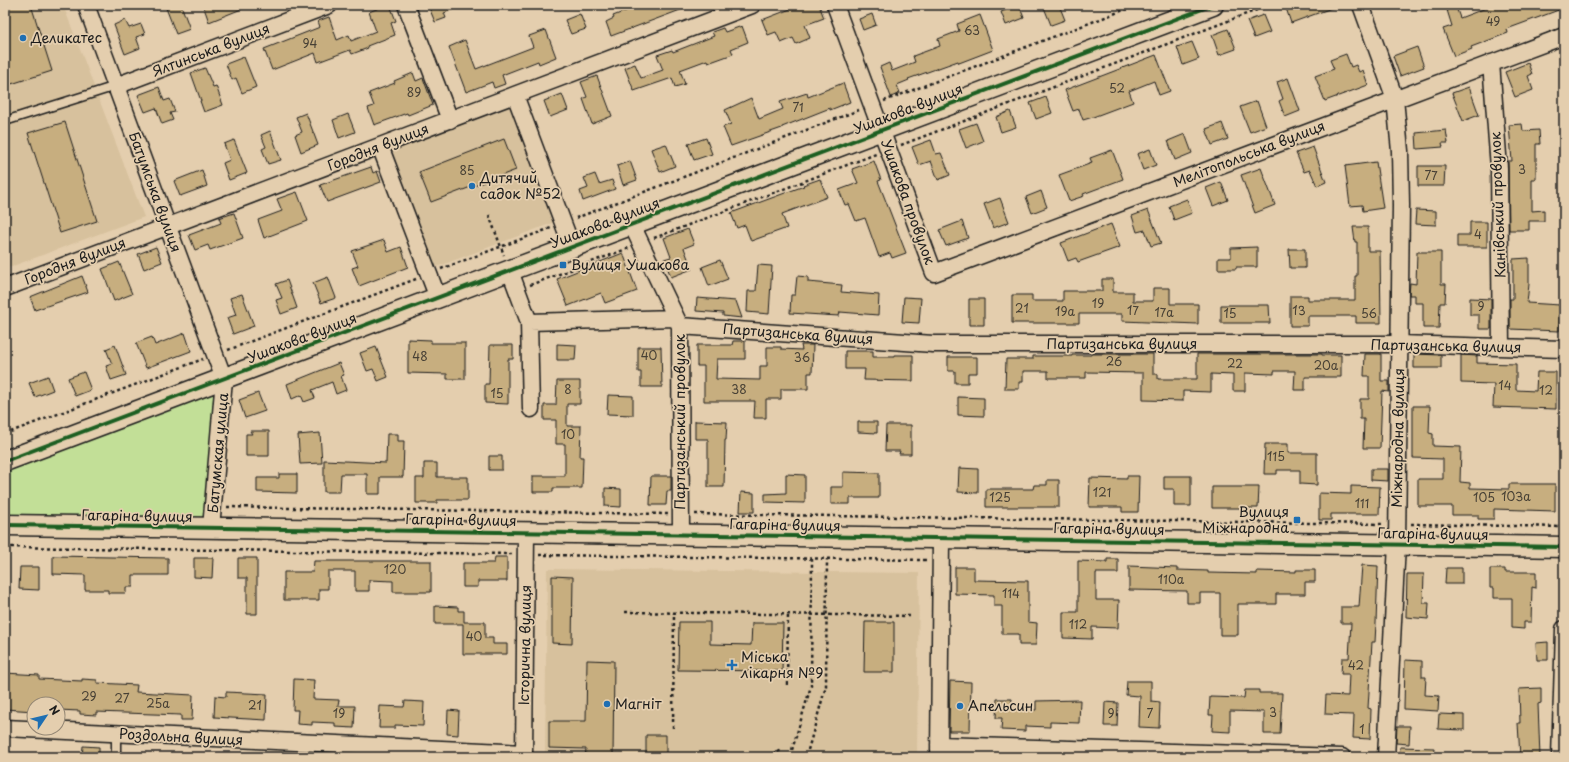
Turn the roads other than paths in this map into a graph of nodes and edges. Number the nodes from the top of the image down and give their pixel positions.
1 (86, 5) edge
2 (329, 5) edge
3 (406, 5) edge
4 (752, 5) edge
5 (835, 5) edge
6 (1212, 5) edge
7 (1361, 5) edge
8 (1564, 36) edge
9 (1491, 63) junction
10 (116, 86) junction
11 (514, 95) junction
12 (1395, 99) junction
13 (5, 120) edge
14 (450, 120) junction
15 (882, 130) junction
16 (380, 146) junction
17 (632, 225) junction
18 (168, 227) junction
19 (572, 247) junction
20 (510, 271) junction
21 (934, 273) joint
22 (5, 288) edge
23 (438, 298) junction
24 (529, 322) junction
25 (678, 322) junction
26 (1399, 344) junction
27 (1501, 347) junction
28 (1564, 349) edge
29 (224, 379) junction
30 (531, 409) dead end
31 (5, 461) edge
32 (5, 525) edge
33 (211, 528) junction
34 (526, 532) junction
35 (681, 534) junction
36 (941, 538) junction
37 (1396, 544) junction
38 (1564, 547) edge
39 (1564, 629) edge
40 (5, 728) edge
41 (116, 734) junction
42 (939, 751) edge
43 (524, 755) edge
44 (116, 757) edge
45 (1342, 757) edge
46 (1386, 757) edge
47 (1560, 757) edge

1 - 10 street, Батумська вулиця
2 - 10 street, Ялтинська вулиця
3 - 14 street
4 - 11 street, Городня вулиця
5 - 15 street, Ушакова провулок
6 - 15 street, Ушакова вулиця
7 - 12 street, Міжнародна вулиця
8 - 9 street, Мелітопольська вулиця
9 - 12 street, Мелітопольська вулиця
9 - 27 street, Канівський провулок
10 - 13 lane
10 - 18 street, Батумська вулиця
11 - 14 street, Городня вулиця
11 - 19 street
12 - 21 street, Мелітопольська вулиця
12 - 26 street, Міжнародна вулиця
14 - 16 street, Городня вулиця
15 - 17 street, Ушакова вулиця
15 - 21 street, Ушакова провулок
16 - 18 street, Городня вулиця
16 - 23 street
17 - 19 street, Ушакова вулиця
17 - 25 street, Партизанський провулок
18 - 22 street, Городня вулиця
18 - 29 street, Батумська вулиця
19 - 20 street, Ушакова вулиця
20 - 23 street, Ушакова вулиця
20 - 24 street
23 - 29 street, Ушакова вулиця
24 - 25 street, Партизанська вулиця
24 - 30 street
25 - 26 street, Партизанська вулиця
25 - 35 street, Партизанський провулок
26 - 27 street, Партизанська вулиця
26 - 37 street, Міжнародна вулиця
27 - 28 street, Партизанська вулиця
29 - 31 street, Ушакова вулиця
29 - 33 street, Батумская улица
32 - 33 street, Гагаріна вулиця
33 - 34 street, Гагаріна вулиця
34 - 35 street, Гагаріна вулиця
34 - 43 street, Історична вулиця
35 - 36 street, Гагаріна вулиця
36 - 37 street, Гагаріна вулиця
36 - 42 street
37 - 38 street, Гагаріна вулиця
37 - 46 street, Міжнародна вулиця
39 - 47 street
40 - 41 street, Роздольна вулиця
41 - 43 street, Роздольна вулиця
41 - 44 lane
42 - 45 street

